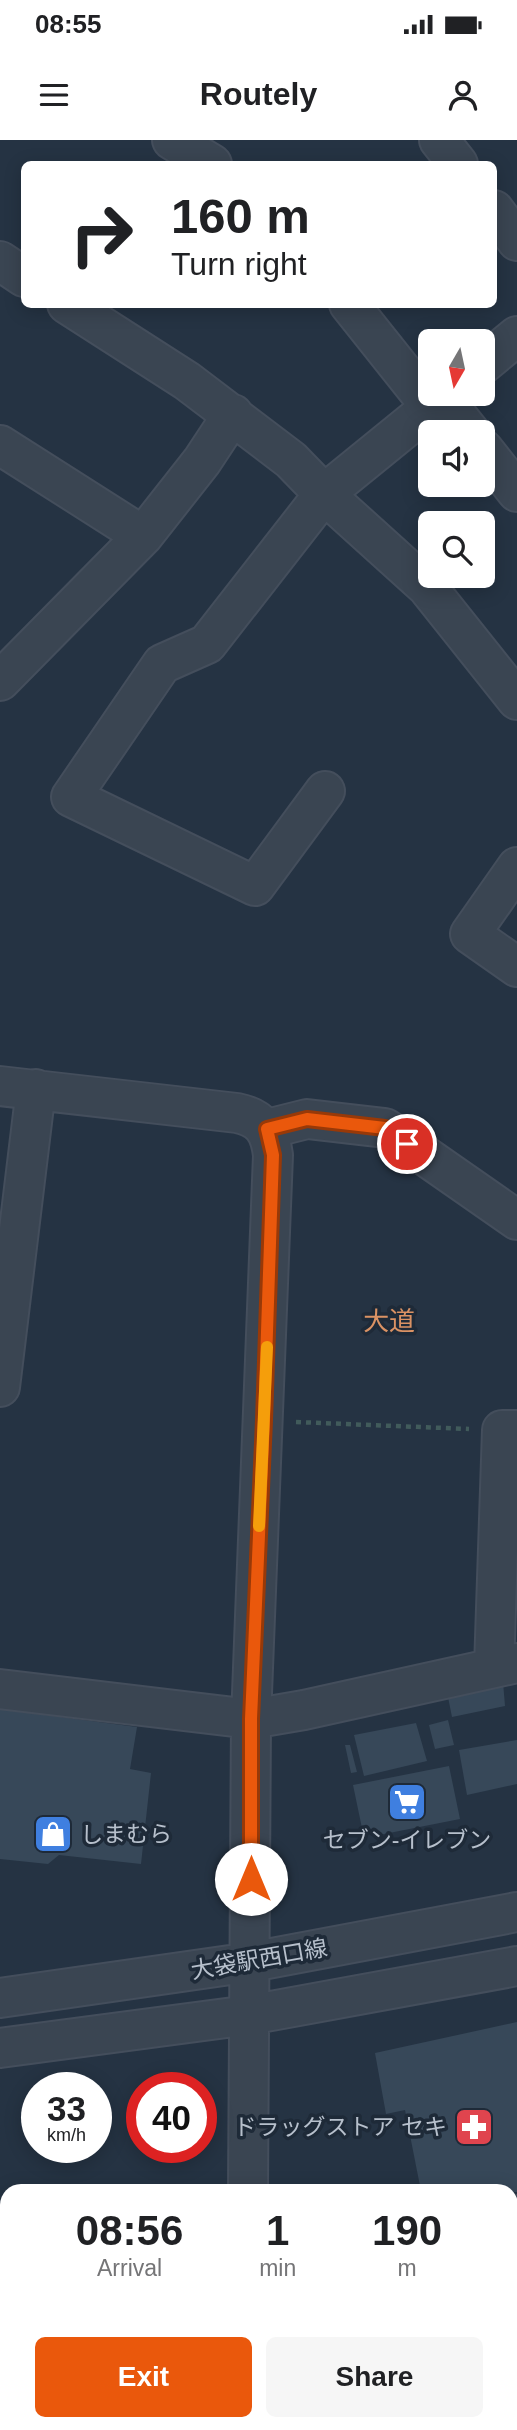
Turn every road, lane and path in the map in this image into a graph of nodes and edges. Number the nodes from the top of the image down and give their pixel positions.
1 (172, 140) edge
2 (439, 140) edge
3 (207, 161) edge
4 (456, 161) edge
5 (497, 214) edge
6 (517, 240) edge
7 (0, 261) edge
8 (21, 275) edge
9 (74, 308) edge
10 (353, 308) edge
11 (517, 337) edge
12 (495, 354) edge
13 (418, 376) edge
14 (431, 406) edge
15 (446, 406) edge
16 (233, 414) junction
17 (459, 420) edge
18 (0, 445) edge
19 (495, 464) edge
20 (517, 492) edge
21 (324, 494) junction
22 (143, 536) junction
23 (0, 681) edge
24 (517, 700) edge
25 (325, 791) dead end
26 (517, 867) edge
27 (517, 967) edge
28 (18, 1087) edge
29 (267, 1129) junction
30 (517, 1220) edge
31 (3, 1334) edge
32 (0, 1387) edge
33 (264, 1420) junction
34 (509, 1430) edge
35 (505, 1665) edge
36 (0, 1689) edge
37 (251, 1719) junction
38 (517, 1912) edge
39 (251, 1962) junction
40 (517, 1966) edge
41 (0, 1998) edge
42 (249, 2015) junction
43 (0, 2049) edge
44 (248, 2184) edge

1 - 3 street
2 - 4 street
5 - 6 street
7 - 8 street
9 - 16 street
10 - 13 street
11 - 12 street
14 - 21 street
15 - 17 street
16 - 21 street
16 - 22 street
18 - 22 street
19 - 20 street
21 - 24 street
21 - 25 street
22 - 23 street
26 - 27 street
28 - 29 street
28 - 31 street
29 - 30 street
29 - 33 street
31 - 32 street
33 - 34 path
33 - 37 street
34 - 35 street
35 - 37 street
36 - 37 street
37 - 39 street
38 - 39 street, 大袋駅西口線
39 - 41 street, 大袋駅西口線
39 - 42 street
40 - 42 street
42 - 43 street
42 - 44 street

